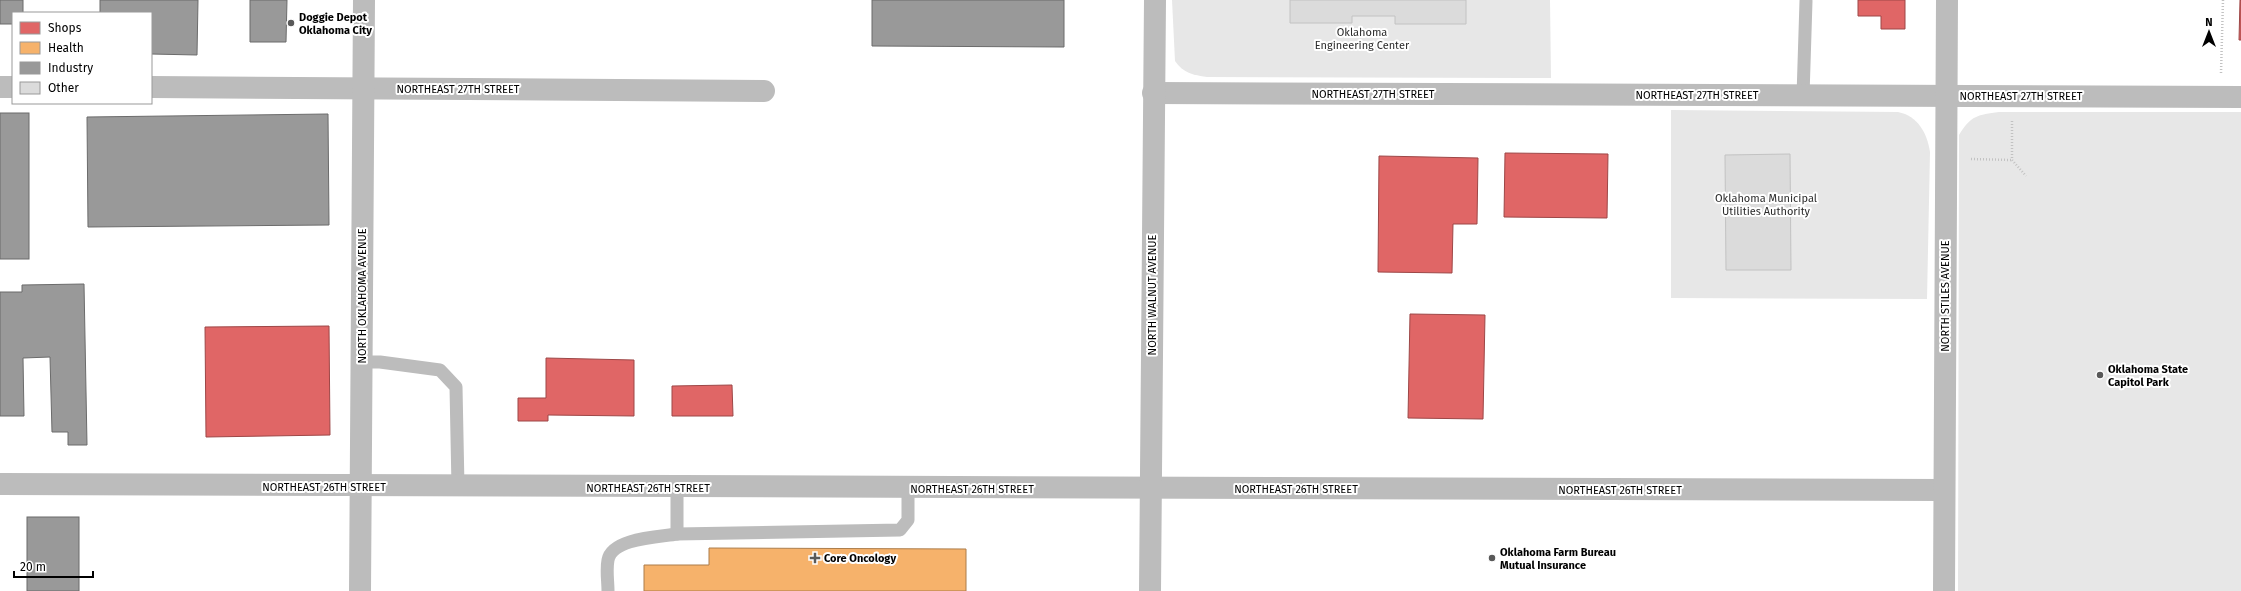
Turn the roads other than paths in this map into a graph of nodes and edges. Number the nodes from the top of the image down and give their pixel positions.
1 (364, 0) edge
2 (1155, 0) edge
3 (1947, 0) edge
4 (1806, 2) dead end
5 (0, 87) edge
6 (12, 87) edge
7 (152, 88) edge
8 (363, 88) junction
9 (764, 91) dead end
10 (1153, 93) junction
11 (1803, 96) junction
12 (1947, 96) junction
13 (2231, 97) edge
14 (362, 362) junction
15 (0, 484) edge
16 (361, 487) junction
17 (458, 487) junction
18 (677, 488) junction
19 (908, 489) junction
20 (1151, 489) junction
21 (1944, 490) junction
22 (677, 534) junction
23 (360, 591) edge
24 (608, 591) edge
25 (1150, 591) edge
26 (1944, 591) edge

1 - 8 street, NORTH OKLAHOMA AVENUE
2 - 10 street, NORTH WALNUT AVENUE
3 - 12 street, NORTH STILES AVENUE
4 - 11 lane
5 - 6 street
7 - 8 street, NORTHEAST 27TH STREET
8 - 9 street, NORTHEAST 27TH STREET
8 - 14 street, NORTH OKLAHOMA AVENUE
10 - 11 street, NORTHEAST 27TH STREET
10 - 20 street, NORTH WALNUT AVENUE
11 - 12 street, NORTHEAST 27TH STREET
12 - 13 street, NORTHEAST 27TH STREET
12 - 21 street, NORTH STILES AVENUE
14 - 16 street, NORTH OKLAHOMA AVENUE
14 - 17 lane
15 - 16 street, NORTHEAST 26TH STREET
16 - 17 street, NORTHEAST 26TH STREET
16 - 23 street, NORTH OKLAHOMA AVENUE
17 - 18 street, NORTHEAST 26TH STREET
18 - 19 street, NORTHEAST 26TH STREET
18 - 22 lane
19 - 20 street, NORTHEAST 26TH STREET
19 - 22 lane
20 - 21 street, NORTHEAST 26TH STREET
20 - 25 street, NORTH WALNUT AVENUE
21 - 26 street, NORTH STILES AVENUE
22 - 24 lane

